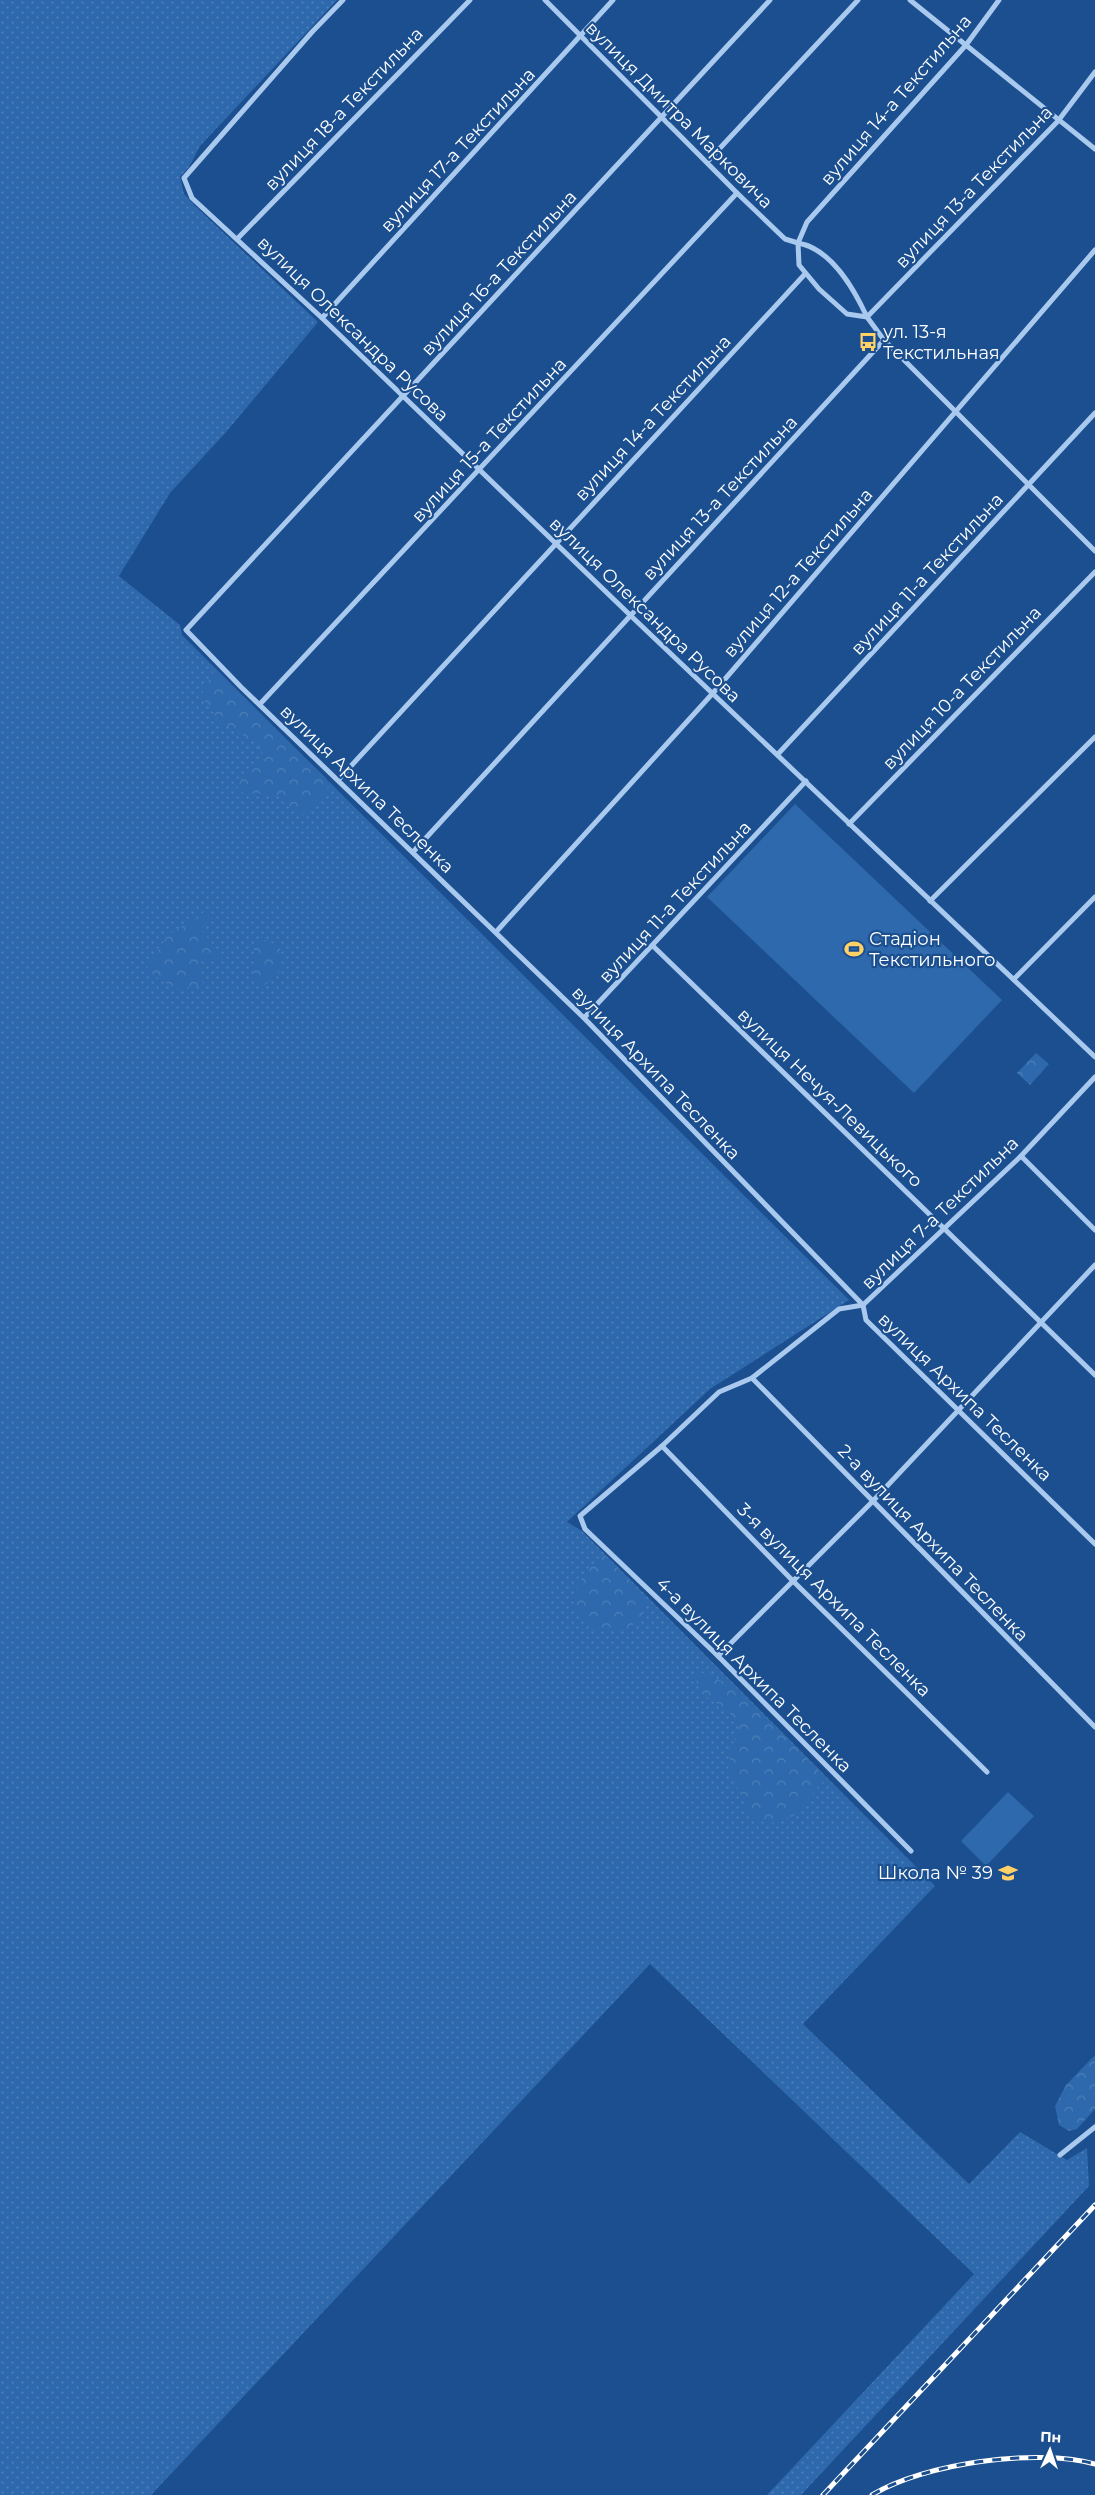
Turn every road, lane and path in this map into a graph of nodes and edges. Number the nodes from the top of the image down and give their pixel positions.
1 (343, 0) edge
2 (470, 0) edge
3 (544, 0) edge
4 (613, 0) edge
5 (770, 0) edge
6 (858, 0) edge
7 (910, 0) edge
8 (999, 0) edge
9 (582, 36) junction
10 (966, 45) junction
11 (1095, 72) edge
12 (663, 118) junction
13 (1058, 120) junction
14 (1095, 149) edge
15 (707, 162) junction
16 (737, 194) junction
17 (238, 238) junction
18 (798, 243) junction
19 (1095, 250) edge
20 (805, 274) junction
21 (867, 317) junction
22 (322, 318) junction
23 (884, 340) junction
24 (403, 396) junction
25 (956, 412) junction
26 (1095, 412) edge
27 (480, 470) junction
28 (1028, 486) junction
29 (556, 544) junction
30 (1095, 551) edge
31 (1095, 572) edge
32 (630, 615) junction
33 (186, 630) joint
34 (712, 693) junction
35 (260, 704) junction
36 (1095, 737) edge
37 (778, 754) junction
38 (338, 780) junction
39 (806, 781) junction
40 (849, 824) junction
41 (413, 852) junction
42 (1095, 897) edge
43 (930, 901) junction
44 (496, 932) junction
45 (653, 946) junction
46 (1014, 979) junction
47 (584, 1018) junction
48 (1095, 1057) edge
49 (1095, 1077) edge
50 (1020, 1156) junction
51 (945, 1228) junction
52 (1095, 1230) edge
53 (1095, 1265) edge
54 (863, 1305) junction
55 (1040, 1321) junction
56 (1095, 1375) edge
57 (752, 1378) junction
58 (959, 1409) junction
59 (662, 1446) junction
60 (872, 1502) junction
61 (580, 1516) joint
62 (1095, 1544) edge
63 (793, 1581) junction
64 (718, 1656) junction
65 (1095, 1728) edge
66 (987, 1772) dead end
67 (911, 1851) dead end
68 (1095, 2126) edge
69 (1060, 2155) dead end

1 - 17 street, вулиця Олександра Русова
2 - 17 street, вулиця 18-а Текстильна
3 - 9 street, вулиця Дмитра Марковича
4 - 9 street, вулиця 17-а Текстильна
5 - 12 street, вулиця 16-а Текстильна
6 - 15 street
7 - 10 street
8 - 10 street, вулиця 14-а Текстильна
9 - 12 street, вулиця Дмитра Марковича
9 - 22 street, вулиця 17-а Текстильна
10 - 13 street
10 - 18 street, вулиця 14-а Текстильна
11 - 13 street, вулиця 13-а Текстильна
12 - 15 street, вулиця Дмитра Марковича
12 - 24 street, вулиця 16-а Текстильна
13 - 14 street
13 - 21 street, вулиця 13-а Текстильна
15 - 16 street, вулиця Дмитра Марковича
16 - 18 street, вулиця Дмитра Марковича
16 - 27 street, вулиця 15-а Текстильна
17 - 22 street, вулиця Олександра Русова
18 - 20 street
18 - 21 street, вулиця Дмитра Марковича
19 - 25 street, вулиця 12-а Текстильна
20 - 21 street
20 - 29 street, вулиця 14-а Текстильна
21 - 23 street, вулиця Дмитра Марковича
22 - 24 street, вулиця Олександра Русова
23 - 25 street, вулиця Дмитра Марковича
23 - 32 street, вулиця 13-а Текстильна
24 - 27 street, вулиця Олександра Русова
24 - 33 street, вулиця 16-а Текстильна
25 - 28 street, вулиця Дмитра Марковича
25 - 34 street, вулиця 12-а Текстильна
26 - 28 street, вулиця 11-а Текстильна
27 - 29 street, вулиця Олександра Русова
27 - 35 street, вулиця 15-а Текстильна
28 - 30 street, вулиця Дмитра Марковича
28 - 37 street, вулиця 11-а Текстильна
29 - 32 street, вулиця Олександра Русова
29 - 38 street, вулиця 14-а Текстильна
31 - 40 street, вулиця 10-а Текстильна
32 - 34 street, вулиця Олександра Русова
32 - 41 street, вулиця 13-а Текстильна
33 - 35 street, вулиця Архипа Тесленка
34 - 37 street, вулиця Олександра Русова
34 - 44 street, вулиця 12-а Текстильна
35 - 38 street, вулиця Архипа Тесленка
36 - 43 street
37 - 39 street, вулиця Олександра Русова
38 - 41 street, вулиця Архипа Тесленка
39 - 40 street, вулиця Олександра Русова
39 - 45 street, вулиця 11-а Текстильна
40 - 43 street, вулиця Олександра Русова
41 - 44 street, вулиця Архипа Тесленка
42 - 46 street
43 - 46 street, вулиця Олександра Русова
44 - 47 street, вулиця Архипа Тесленка
45 - 47 street, вулиця 11-а Текстильна
45 - 51 street, вулиця Нечуя-Левицького
46 - 48 street, вулиця Олександра Русова
47 - 54 street, вулиця Архипа Тесленка
49 - 50 street, вулиця 7-а Текстильна
50 - 51 street, вулиця 7-а Текстильна
50 - 52 street
51 - 54 street, вулиця 7-а Текстильна
51 - 55 street, вулиця Нечуя-Левицького
53 - 55 street
54 - 57 street, вулиця 7-а Текстильна
54 - 58 street, вулиця Архипа Тесленка
55 - 56 street, вулиця Нечуя-Левицького
55 - 58 street
57 - 59 street, вулиця 7-а Текстильна
57 - 60 street, 2-а вулиця Архипа Тесленка
58 - 60 street
58 - 62 street, вулиця Архипа Тесленка
59 - 61 street, вулиця 7-а Текстильна
59 - 63 street, 3-я вулиця Архипа Тесленка
60 - 63 street
60 - 65 street, 2-а вулиця Архипа Тесленка
61 - 64 street, 4-а вулиця Архипа Тесленка
63 - 64 street
63 - 66 street, 3-я вулиця Архипа Тесленка
64 - 67 street, 4-а вулиця Архипа Тесленка
68 - 69 street

